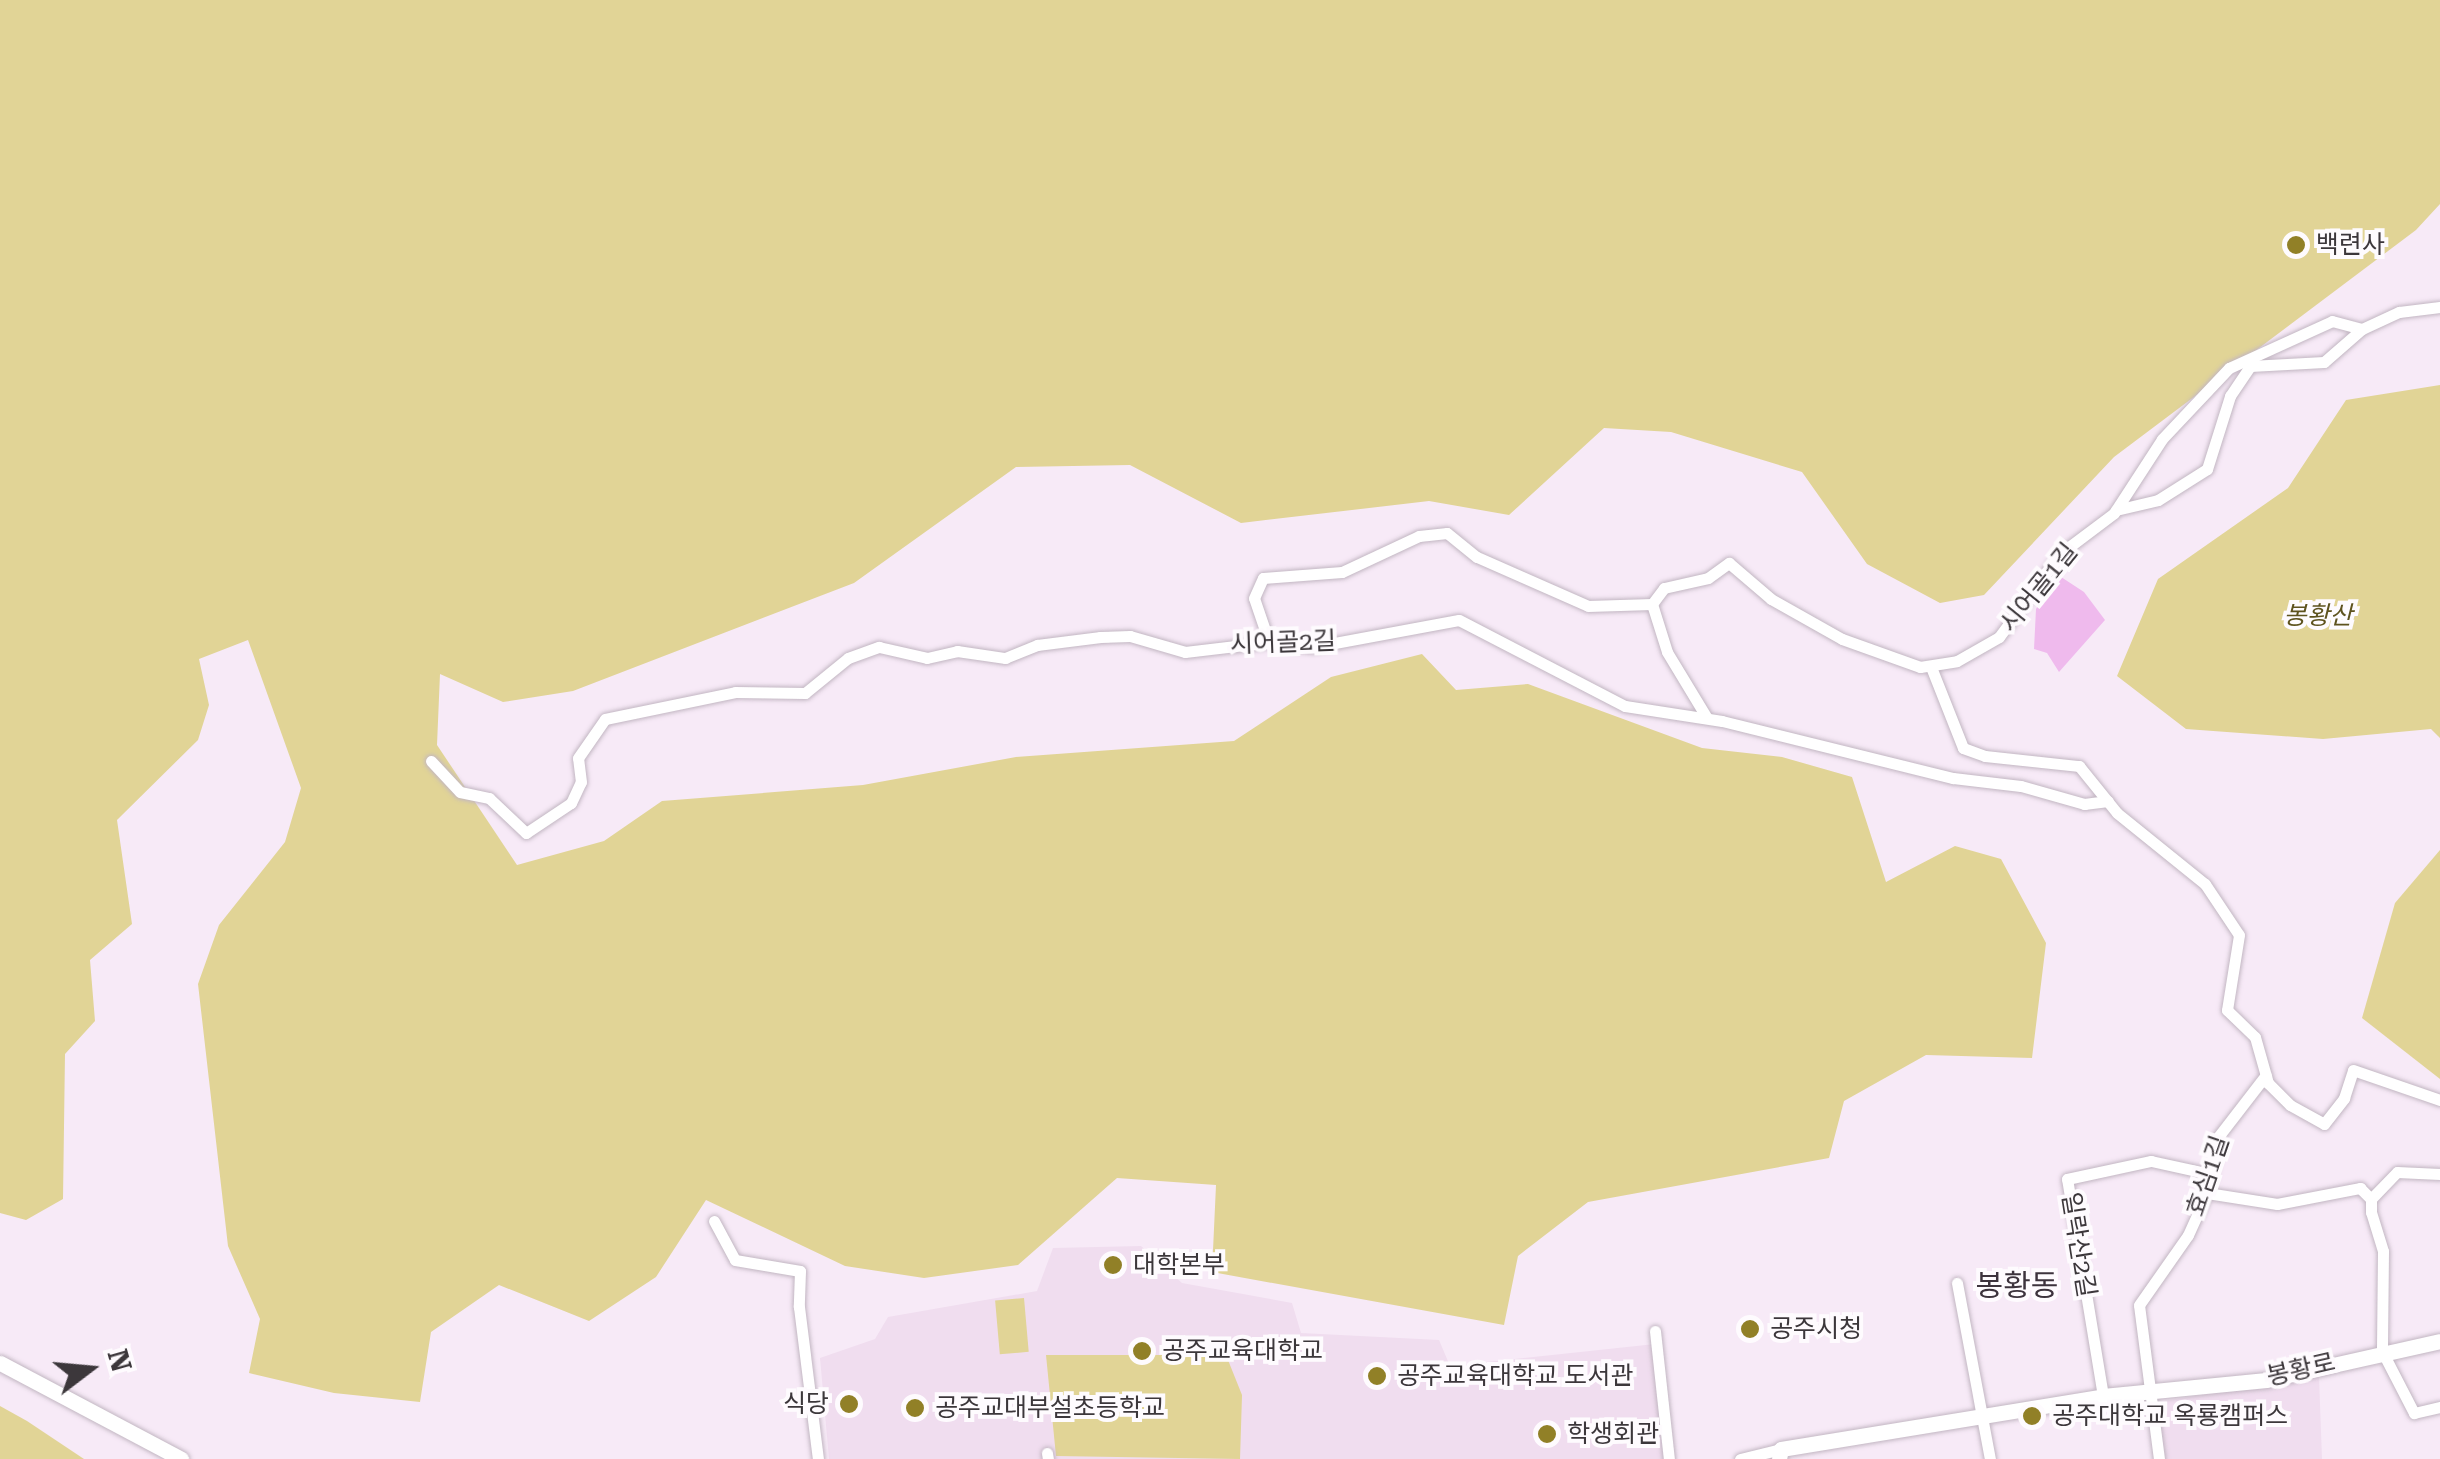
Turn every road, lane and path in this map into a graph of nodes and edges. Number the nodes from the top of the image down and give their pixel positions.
1 (2440, 306) edge
2 (2362, 329) junction
3 (2116, 510) junction
4 (1652, 604) junction
5 (1269, 642) junction
6 (1931, 667) junction
7 (1707, 718) junction
8 (431, 761) dead end
9 (2108, 801) junction
10 (2266, 1075) junction
11 (2440, 1100) edge
12 (2210, 1174) junction
13 (2440, 1174) edge
14 (2207, 1192) junction
15 (2371, 1199) junction
16 (714, 1221) dead end
17 (1958, 1282) dead end
18 (1654, 1330) dead end
19 (2440, 1341) edge
20 (2382, 1351) junction
21 (0, 1363) edge
22 (2103, 1396) junction
23 (2150, 1396) junction
24 (2440, 1408) edge
25 (1983, 1416) junction
26 (1780, 1454) edge
27 (181, 1459) edge
28 (818, 1459) edge
29 (1669, 1459) edge
30 (1740, 1459) edge
31 (1990, 1459) edge
32 (2159, 1459) edge

1 - 2 street, 시어골1길
2 - 3 street, 시어골1길
2 - 3 street
3 - 6 street, 시어골1길
4 - 5 street
4 - 6 street
4 - 7 street
5 - 7 street, 시어골2길
5 - 8 street, 시어골2길
6 - 9 street
7 - 9 street, 시어골2길
9 - 10 street
10 - 11 street
10 - 12 street, 효심1길
12 - 14 street, 효심1길
12 - 22 street, 일락산2길
13 - 15 street
14 - 15 street
14 - 23 street, 효심1길
15 - 20 street
16 - 28 street
17 - 25 street
18 - 29 street
19 - 20 main road, 봉황로
20 - 23 main road, 봉황로
20 - 24 street
21 - 27 main road
22 - 23 main road, 봉황로
22 - 25 main road, 봉황로
23 - 32 street, 효심1길
25 - 26 main road, 봉황로
25 - 31 street
26 - 30 street

